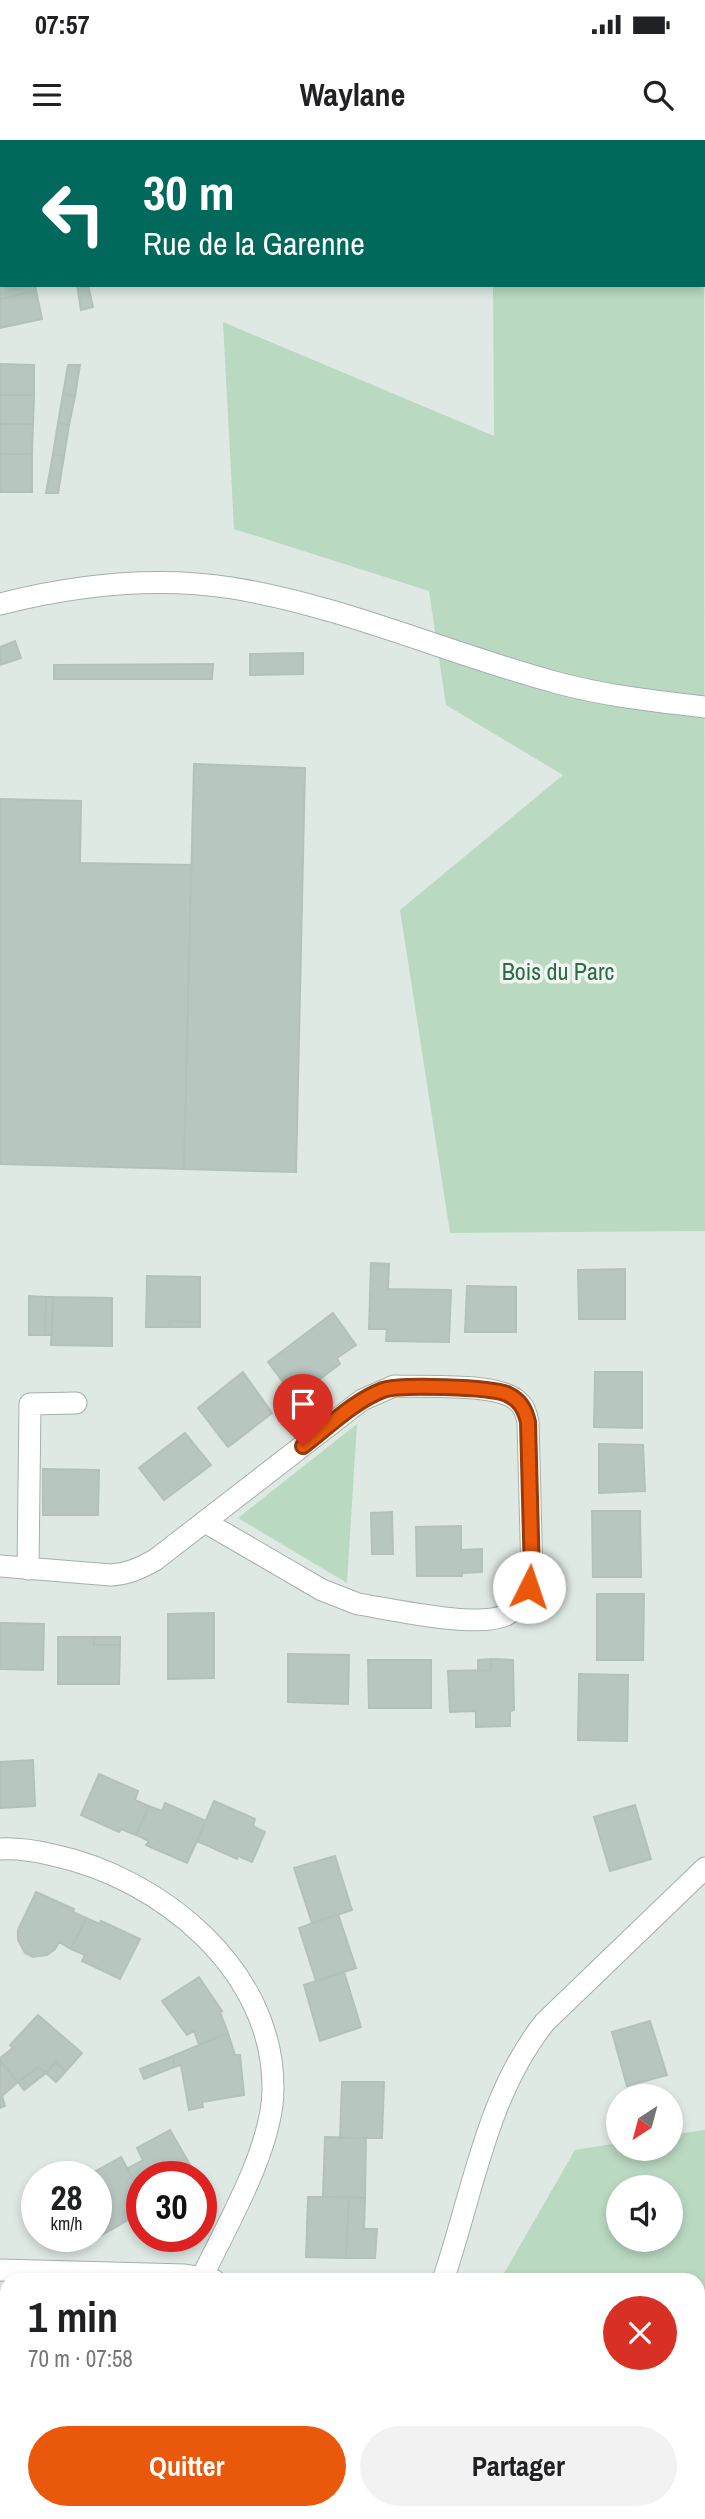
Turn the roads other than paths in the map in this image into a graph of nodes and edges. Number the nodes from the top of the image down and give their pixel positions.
1 (0, 604) edge
2 (705, 707) edge
3 (76, 1403) dead end
4 (205, 1522) junction
5 (0, 1566) edge
6 (28, 1569) junction
7 (0, 1849) edge
8 (705, 1868) edge
9 (0, 2270) edge
10 (111, 2273) edge
11 (210, 2273) edge
12 (445, 2273) edge

1 - 2 street
3 - 6 street
4 - 4 street
4 - 6 street
5 - 6 street
7 - 11 street
8 - 12 street
9 - 10 street

